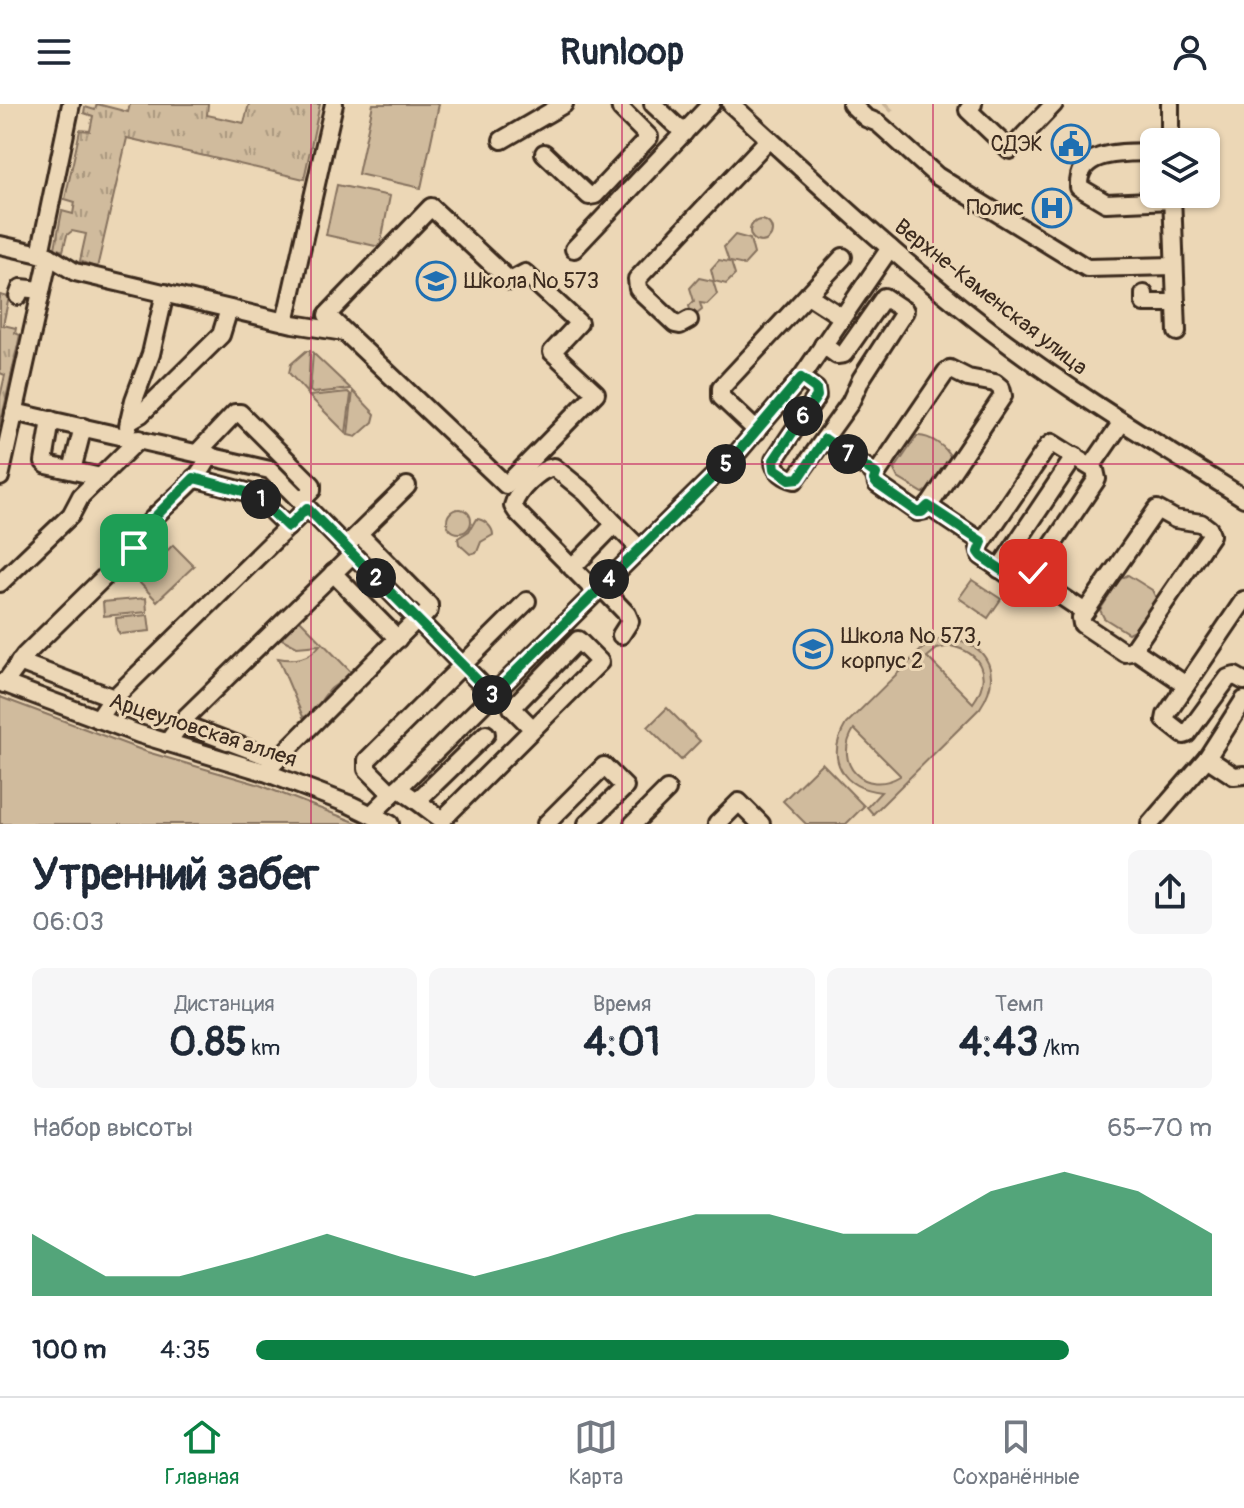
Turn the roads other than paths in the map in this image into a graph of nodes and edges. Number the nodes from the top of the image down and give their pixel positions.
1 (71, 104) edge
2 (334, 104) edge
3 (564, 104) edge
4 (620, 104) edge
5 (653, 104) edge
6 (711, 104) edge
7 (731, 104) edge
8 (851, 104) edge
9 (973, 104) edge
10 (1054, 104) edge
11 (1170, 104) edge
12 (885, 107) dead end
13 (872, 121) junction
14 (1170, 128) edge
15 (684, 133) junction
16 (769, 139) junction
17 (502, 140) dead end
18 (544, 153) dead end
19 (1140, 153) edge
20 (1140, 200) edge
21 (1172, 208) edge
22 (0, 245) edge
23 (890, 248) junction
24 (574, 249) dead end
25 (44, 255) junction
26 (843, 257) dead end
27 (1174, 266) junction
28 (41, 290) junction
29 (165, 293) junction
30 (1144, 294) dead end
31 (808, 295) junction
32 (18, 296) dead end
33 (1176, 303) junction
34 (229, 309) junction
35 (842, 317) junction
36 (689, 320) dead end
37 (285, 322) junction
38 (344, 332) junction
39 (1177, 332) dead end
40 (823, 345) junction
41 (801, 378) junction
42 (14, 412) junction
43 (51, 420) junction
44 (1122, 422) junction
45 (83, 427) junction
46 (757, 431) junction
47 (131, 432) junction
48 (825, 439) junction
49 (204, 454) junction
50 (1075, 456) junction
51 (1091, 467) junction
52 (72, 470) junction
53 (876, 474) junction
54 (0, 477) edge
55 (101, 477) junction
56 (194, 478) junction
57 (407, 486) dead end
58 (1244, 498) edge
59 (304, 504) junction
60 (928, 506) junction
61 (615, 524) junction
62 (288, 527) junction
63 (359, 534) junction
64 (982, 542) junction
65 (640, 549) junction
66 (349, 550) junction
67 (572, 568) junction
68 (999, 569) junction
69 (333, 573) junction
70 (1031, 576) junction
71 (0, 583) edge
72 (599, 590) junction
73 (1244, 600) edge
74 (527, 601) dead end
75 (1085, 612) junction
76 (418, 620) junction
77 (621, 635) dead end
78 (398, 639) junction
79 (1133, 649) junction
80 (19, 662) junction
81 (462, 665) junction
82 (1244, 681) edge
83 (2, 683) edge
84 (1186, 685) junction
85 (494, 693) junction
86 (114, 698) junction
87 (1244, 700) edge
88 (512, 708) junction
89 (470, 717) junction
90 (98, 719) junction
91 (180, 723) junction
92 (533, 729) junction
93 (486, 734) junction
94 (167, 743) junction
95 (507, 755) junction
96 (1207, 758) junction
97 (270, 766) junction
98 (1244, 775) edge
99 (667, 790) dead end
100 (395, 791) junction
101 (417, 801) junction
102 (372, 814) junction
103 (597, 821) edge
104 (390, 824) edge
105 (546, 824) edge
106 (633, 824) edge
107 (717, 824) edge
108 (761, 824) edge
109 (1150, 824) edge

1 - 25 street
2 - 37 street
3 - 17 street
4 - 18 street
5 - 15 street
6 - 15 street
7 - 16 street, Верхне-Каменская улица
8 - 13 street
9 - 10 street
11 - 14 street
12 - 13 street
13 - 27 street
15 - 24 street
16 - 23 street, Верхне-Каменская улица
16 - 36 street
19 - 20 street
21 - 27 street
22 - 25 street
23 - 35 street
23 - 44 street, Верхне-Каменская улица
25 - 28 street
25 - 29 street
26 - 31 street
27 - 33 street
28 - 32 street
28 - 42 street
29 - 34 street
29 - 47 street
30 - 33 street
31 - 35 street
31 - 46 street
33 - 39 street
34 - 37 street
34 - 47 street
35 - 40 street
37 - 38 street
38 - 38 street
40 - 41 street
40 - 48 street
41 - 46 street
41 - 48 street
42 - 43 street
42 - 54 street
43 - 45 street
43 - 52 street
44 - 51 street
44 - 58 street, Верхне-Каменская улица
45 - 47 street
45 - 52 street
46 - 65 street
47 - 49 street
47 - 55 street
48 - 53 street
49 - 56 street
49 - 59 street
49 - 59 street
50 - 51 street
50 - 64 street
50 - 68 street
51 - 70 street
52 - 55 street
53 - 60 street
53 - 60 street
55 - 71 street
56 - 62 street
56 - 80 street
57 - 63 street
59 - 62 street
59 - 66 street
60 - 64 street
61 - 65 street
61 - 67 street
61 - 67 street
62 - 86 street
63 - 66 street
63 - 76 street
64 - 68 street
65 - 72 street
66 - 69 street
66 - 76 street
67 - 72 street
68 - 70 street
69 - 78 street
69 - 91 street
70 - 75 street
72 - 77 street
72 - 85 street
73 - 84 street
74 - 81 street
75 - 79 street
75 - 79 street
76 - 78 street
76 - 81 street
78 - 97 street
79 - 84 street
80 - 83 street
80 - 86 street
81 - 85 street
81 - 100 street
82 - 84 street
83 - 90 street, Арцеуловская аллея
85 - 88 street
85 - 89 street
86 - 90 street
87 - 96 street
88 - 92 street
88 - 92 street
89 - 93 street
89 - 100 street
90 - 94 street, Арцеуловская аллея
91 - 94 street
91 - 97 street
92 - 95 street
93 - 95 street
93 - 101 street
94 - 97 street, Арцеуловская аллея
95 - 101 street
96 - 98 street
96 - 109 street
97 - 102 street, Арцеуловская аллея
99 - 106 street
100 - 101 street
100 - 102 street
102 - 104 street, Арцеуловская аллея
103 - 105 street
107 - 108 street

